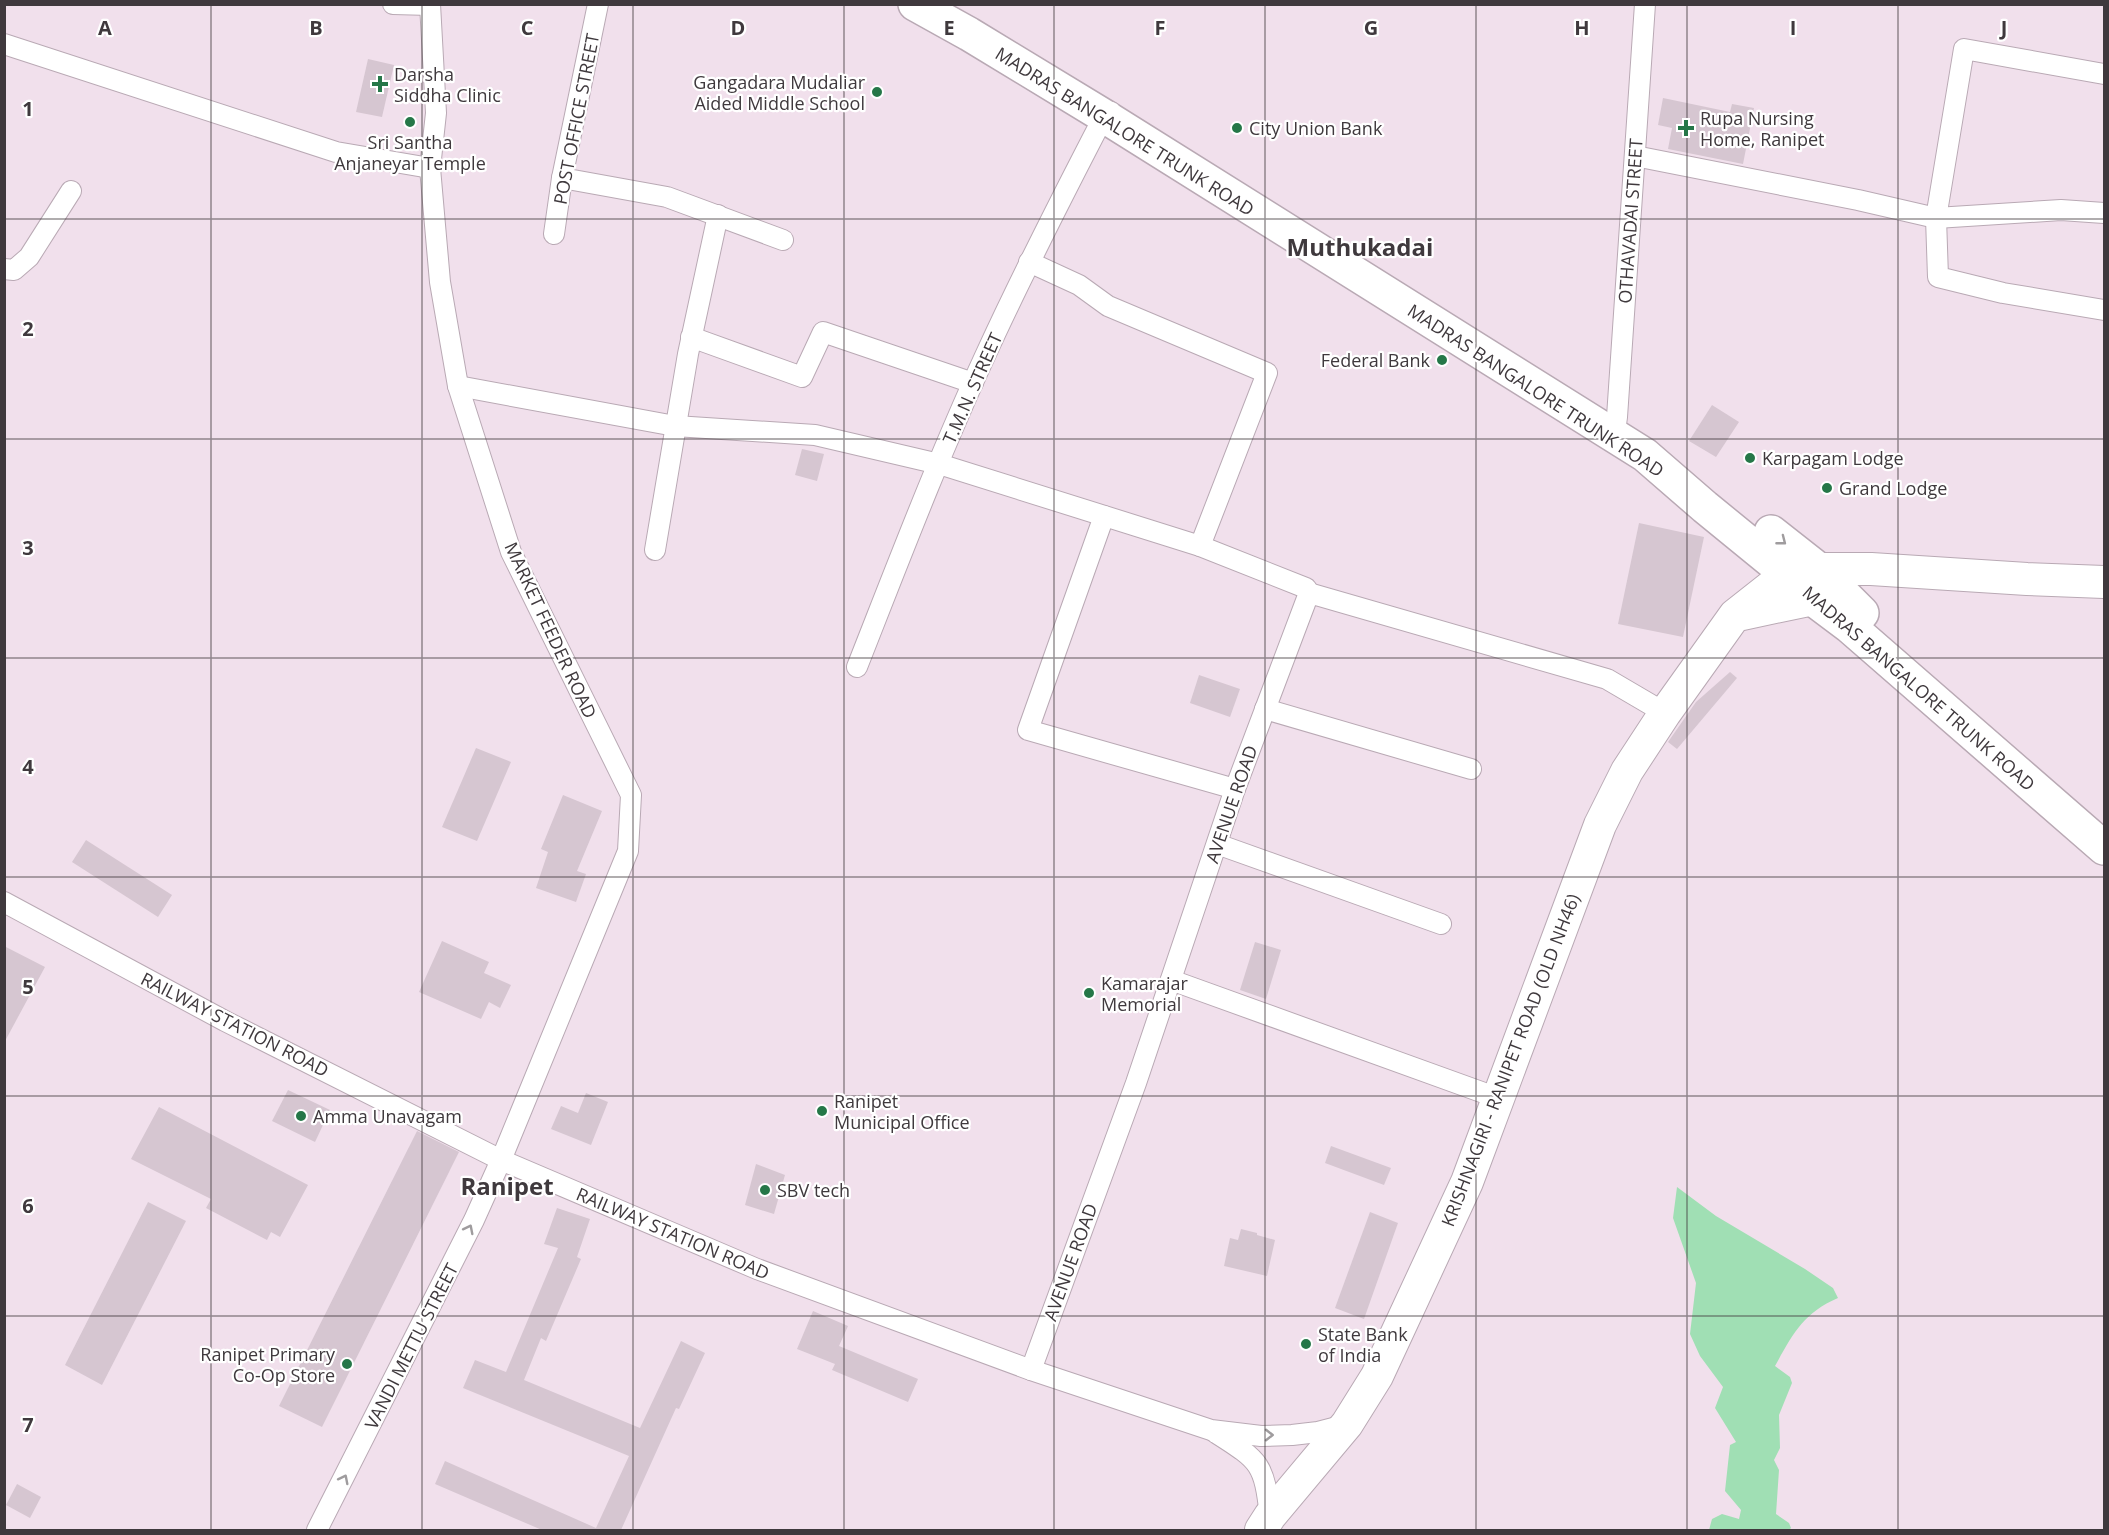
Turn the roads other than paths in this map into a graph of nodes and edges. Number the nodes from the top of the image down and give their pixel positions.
1 (393, 4) edge
2 (598, 4) edge
3 (915, 4) edge
4 (1645, 4) edge
5 (430, 5) edge
6 (960, 16) edge
7 (4, 44) edge
8 (2104, 74) edge
9 (1111, 112) junction
10 (1635, 156) junction
11 (430, 168) junction
12 (562, 178) junction
13 (71, 191) dead end
14 (2104, 213) edge
15 (718, 215) junction
16 (1936, 218) junction
17 (554, 234) dead end
18 (783, 240) dead end
19 (1029, 262) junction
20 (4, 268) edge
21 (2104, 310) edge
22 (691, 337) junction
23 (973, 383) junction
24 (458, 387) junction
25 (675, 426) junction
26 (1616, 428) junction
27 (939, 464) junction
28 (1104, 516) junction
29 (1200, 546) junction
30 (654, 550) dead end
31 (1813, 582) junction
32 (2104, 582) edge
33 (1309, 593) junction
34 (2104, 598) edge
35 (857, 667) dead end
36 (1265, 709) junction
37 (1665, 713) junction
38 (1471, 769) dead end
39 (1235, 789) junction
40 (2104, 829) edge
41 (1217, 844) junction
42 (2104, 848) edge
43 (4, 902) edge
44 (1441, 924) dead end
45 (1171, 980) junction
46 (1498, 1098) junction
47 (501, 1160) junction
48 (1031, 1370) junction
49 (1347, 1424) junction
50 (1211, 1430) junction
51 (1265, 1523) edge
52 (317, 1530) edge

1 - 5 street
2 - 12 street, POST OFFICE STREET
3 - 6 highway, MADRAS BANGALORE TRUNK ROAD
4 - 10 street, OTHAVADAI STREET
5 - 11 street, MARKET FEEDER ROAD
6 - 9 highway, MADRAS BANGALORE TRUNK ROAD
7 - 11 street
8 - 16 street
9 - 19 street, T.M.N. STREET
9 - 26 highway, MADRAS BANGALORE TRUNK ROAD
10 - 16 street
10 - 26 street, OTHAVADAI STREET
11 - 24 street, MARKET FEEDER ROAD
12 - 15 street
12 - 17 street, POST OFFICE STREET
13 - 20 street
14 - 16 street
15 - 18 street
15 - 22 street
16 - 21 street
19 - 23 street, T.M.N. STREET
19 - 29 street
22 - 23 street
22 - 25 street
23 - 27 street, T.M.N. STREET
24 - 25 street
24 - 47 street, MARKET FEEDER ROAD
25 - 27 street
25 - 30 street
26 - 31 highway, MADRAS BANGALORE TRUNK ROAD
27 - 28 street
27 - 35 street, T.M.N. STREET
28 - 29 street
28 - 39 street
29 - 33 street
31 - 32 main road
31 - 34 main road
31 - 37 main road, KRISHNAGIRI - RANIPET ROAD (OLD NH46)
31 - 40 highway
31 - 42 highway, MADRAS BANGALORE TRUNK ROAD
33 - 36 street, AVENUE ROAD
33 - 37 street
36 - 38 street
36 - 39 street, AVENUE ROAD
37 - 46 main road, KRISHNAGIRI - RANIPET ROAD (OLD NH46)
39 - 41 street, AVENUE ROAD
41 - 44 street
41 - 45 street, AVENUE ROAD
43 - 47 street, RAILWAY STATION ROAD
45 - 46 street
45 - 48 street, AVENUE ROAD
46 - 49 main road, KRISHNAGIRI - RANIPET ROAD (OLD NH46)
47 - 48 street, RAILWAY STATION ROAD
52 -> 47 street, VANDI METTU STREET
48 - 50 street, RAILWAY STATION ROAD
50 -> 49 street, RAILWAY STATION ROAD
49 - 51 main road, KRISHNAGIRI - RANIPET ROAD (OLD NH46)
50 - 51 street

